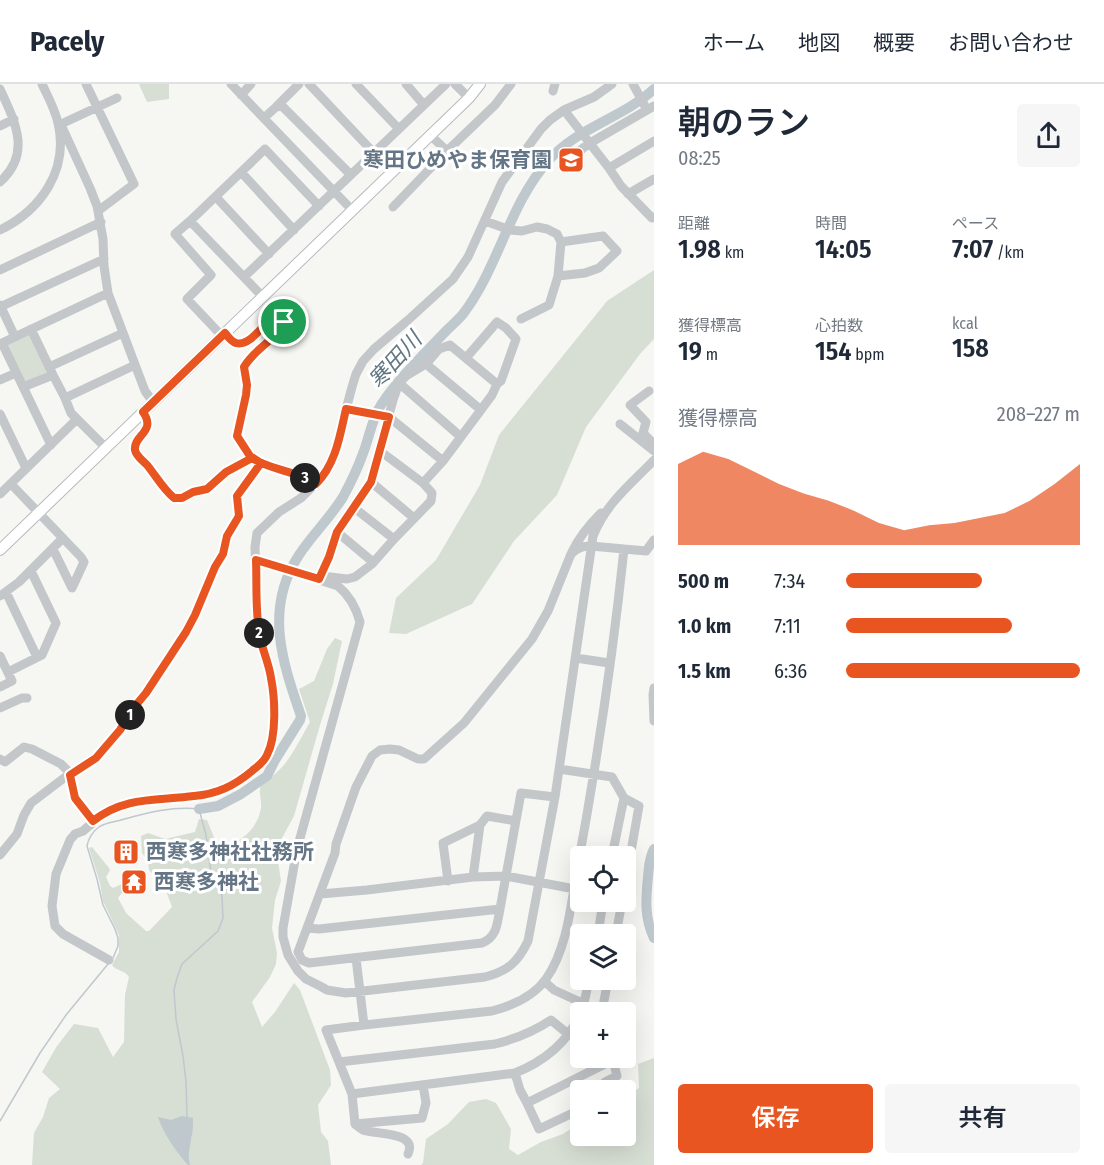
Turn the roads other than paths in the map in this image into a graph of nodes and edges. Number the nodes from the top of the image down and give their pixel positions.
1 (42, 84) edge
2 (86, 84) edge
3 (231, 84) edge
4 (251, 84) edge
5 (299, 84) edge
6 (309, 84) edge
7 (356, 84) edge
8 (406, 84) edge
9 (446, 84) edge
10 (455, 84) edge
11 (480, 84) edge
12 (511, 84) edge
13 (612, 84) edge
14 (633, 84) edge
15 (0, 89) edge
16 (241, 95) junction
17 (117, 98) dead end
18 (469, 98) junction
19 (424, 105) junction
20 (97, 107) junction
21 (276, 107) junction
22 (650, 108) edge
23 (564, 110) junction
24 (264, 118) junction
25 (14, 119) junction
26 (58, 125) junction
27 (0, 126) edge
28 (399, 129) junction
29 (430, 135) junction
30 (654, 141) edge
31 (590, 143) junction
32 (447, 151) junction
33 (374, 153) junction
34 (566, 165) dead end
35 (609, 168) junction
36 (242, 172) junction
37 (351, 175) junction
38 (654, 179) edge
39 (0, 182) edge
40 (334, 191) junction
41 (628, 194) junction
42 (216, 197) junction
43 (319, 206) junction
44 (393, 207) dead end
45 (352, 210) junction
46 (98, 211) junction
47 (654, 216) edge
48 (190, 221) junction
49 (485, 221) junction
50 (101, 222) junction
51 (0, 230) edge
52 (294, 230) junction
53 (561, 242) junction
54 (269, 254) junction
55 (104, 259) junction
56 (0, 270) edge
57 (558, 276) junction
58 (244, 278) junction
59 (108, 293) junction
60 (262, 297) junction
61 (0, 307) edge
62 (521, 319) dead end
63 (31, 329) junction
64 (123, 333) junction
65 (223, 335) junction
66 (15, 337) junction
67 (1, 344) edge
68 (466, 358) junction
69 (426, 364) junction
70 (135, 365) junction
71 (51, 371) junction
72 (16, 373) junction
73 (0, 380) edge
74 (399, 383) junction
75 (497, 384) junction
76 (23, 387) junction
77 (649, 391) dead end
78 (65, 399) junction
79 (153, 402) junction
80 (346, 409) junction
81 (481, 410) junction
82 (143, 412) junction
83 (0, 414) edge
84 (389, 417) junction
85 (77, 419) junction
86 (620, 424) dead end
87 (461, 437) junction
88 (654, 444) edge
89 (51, 445) junction
90 (106, 448) junction
91 (380, 451) junction
92 (654, 451) edge
93 (257, 460) junction
94 (654, 460) edge
95 (442, 461) junction
96 (26, 468) junction
97 (371, 482) junction
98 (423, 483) junction
99 (11, 484) junction
100 (316, 484) junction
101 (0, 492) edge
102 (609, 506) junction
103 (353, 507) junction
104 (39, 513) junction
105 (414, 518) junction
106 (337, 532) junction
107 (63, 538) junction
108 (394, 539) junction
109 (654, 540) edge
110 (591, 546) junction
111 (53, 549) junction
112 (624, 549) junction
113 (0, 550) edge
114 (571, 554) junction
115 (256, 560) junction
116 (374, 562) junction
117 (31, 571) junction
118 (320, 578) junction
119 (3, 594) edge
120 (0, 656) edge
121 (37, 657) junction
122 (576, 658) junction
123 (609, 663) junction
124 (8, 672) junction
125 (0, 687) edge
126 (654, 688) edge
127 (27, 698) dead end
128 (1, 705) edge
129 (654, 722) edge
130 (0, 759) edge
131 (560, 769) junction
132 (594, 774) junction
133 (70, 775) junction
134 (555, 797) junction
135 (624, 798) junction
136 (93, 821) junction
137 (516, 821) junction
138 (480, 825) junction
139 (583, 846) edge
140 (614, 846) edge
141 (632, 846) edge
142 (0, 855) edge
143 (506, 876) junction
144 (473, 878) junction
145 (448, 881) junction
146 (540, 882) junction
147 (570, 888) edge
148 (320, 894) junction
149 (500, 909) junction
150 (570, 912) edge
151 (307, 928) junction
152 (356, 958) junction
153 (109, 960) dead end
154 (544, 981) junction
155 (360, 992) junction
156 (571, 1002) edge
157 (364, 1025) junction
158 (570, 1031) edge
159 (568, 1034) junction
160 (339, 1062) junction
161 (595, 1068) edge
162 (615, 1068) edge
163 (515, 1073) junction
164 (609, 1080) edge
165 (423, 1085) junction
166 (352, 1094) junction
167 (527, 1103) junction
168 (570, 1114) edge
169 (570, 1119) edge
170 (354, 1124) junction
171 (538, 1136) dead end
172 (408, 1154) dead end

1 - 26 street
2 - 20 street
3 - 16 street
4 - 16 street
5 - 21 street
6 - 33 street
7 - 28 street
8 - 19 street
9 - 19 street
10 - 18 street
11 - 18 main road
12 - 32 street
13 - 23 street
14 - 22 street
15 - 25 street
16 - 24 street
17 - 20 street
18 - 29 main road
19 - 28 street
20 - 26 street
20 - 46 street
21 - 24 street
21 - 37 street
22 - 31 street
23 - 31 street
23 - 49 street
24 - 40 street
25 - 27 street
25 - 39 street
26 - 46 street
26 - 51 street
28 - 33 street
29 - 32 street
29 - 45 main road
30 - 35 street
31 - 34 street
31 - 35 street
32 - 44 street
33 - 37 street
35 - 41 street
36 - 42 street
36 - 43 street
36 - 52 street
37 - 40 street
38 - 41 street
40 - 43 street
40 - 45 street
41 - 47 street
42 - 48 street
42 - 54 street
43 - 52 street
45 - 60 main road
46 - 50 street
48 - 58 street
48 - 65 street
49 - 53 street
49 - 80 street
50 - 55 street
50 - 56 street
52 - 54 street
53 - 57 street
53 - 57 street
54 - 58 street
55 - 59 street
55 - 61 street
57 - 62 street
58 - 60 street
59 - 63 street
59 - 64 street
60 - 65 main road
61 - 66 street
63 - 66 street
63 - 71 street
64 - 70 street
64 - 71 street
65 - 79 main road
65 - 93 street
66 - 67 street
67 - 72 street
68 - 69 street
68 - 75 street
68 - 75 street
69 - 74 street
69 - 81 street
70 - 78 street
70 - 79 street
71 - 76 street
71 - 78 street
72 - 73 street
72 - 76 street
74 - 84 street
74 - 87 street
75 - 81 street
76 - 89 street
77 - 88 street
78 - 85 street
79 - 82 main road
80 - 84 street
80 - 100 street
81 - 87 street
82 - 90 main road
82 - 93 street
83 - 96 street
84 - 91 street
84 - 95 street
85 - 89 street
85 - 90 street
86 - 92 street
87 - 95 street
89 - 96 street
90 - 104 main road
91 - 97 street
91 - 98 street
93 - 100 street
93 - 133 street
94 - 102 street
95 - 98 street
96 - 99 street
97 - 103 street
97 - 105 street
98 - 105 street
99 - 101 street
99 - 104 street
100 - 115 street
102 - 110 street
102 - 114 street
103 - 106 street
103 - 108 street
104 - 107 street
104 - 113 main road
105 - 108 street
106 - 116 street
106 - 118 street
107 - 111 street
107 - 111 street
108 - 116 street
109 - 112 street
110 - 112 street
110 - 114 street
110 - 122 street
111 - 117 street
112 - 123 street
114 - 148 street
115 - 118 street
115 - 136 street
116 - 118 street
117 - 119 street
117 - 121 street
118 - 155 street
119 - 121 street
120 - 124 street
121 - 124 street
122 - 123 street
122 - 131 street
123 - 132 street
124 - 125 street
126 - 129 street
127 - 128 street
130 - 133 street
131 - 132 street
131 - 134 street
132 - 135 street
132 - 139 street
133 - 136 street
133 - 142 street
134 - 137 street
134 - 146 street
135 - 140 street
135 - 141 street
136 - 153 street
137 - 138 street
137 - 143 street
138 - 144 street
138 - 145 street
143 - 144 street
143 - 146 street
143 - 149 street
144 - 145 street
145 - 148 street
146 - 147 street
146 - 155 street
148 - 151 street
149 - 151 street
149 - 152 street
150 - 154 street
151 - 152 street
152 - 155 street
154 - 156 street
154 - 157 street
155 - 157 street
157 - 160 street
158 - 159 street
159 - 160 street
159 - 163 street
160 - 166 street
161 - 167 street
162 - 164 street
163 - 165 street
163 - 167 street
165 - 166 street
165 - 170 street
166 - 170 street
167 - 168 street
169 - 171 street
170 - 172 street

